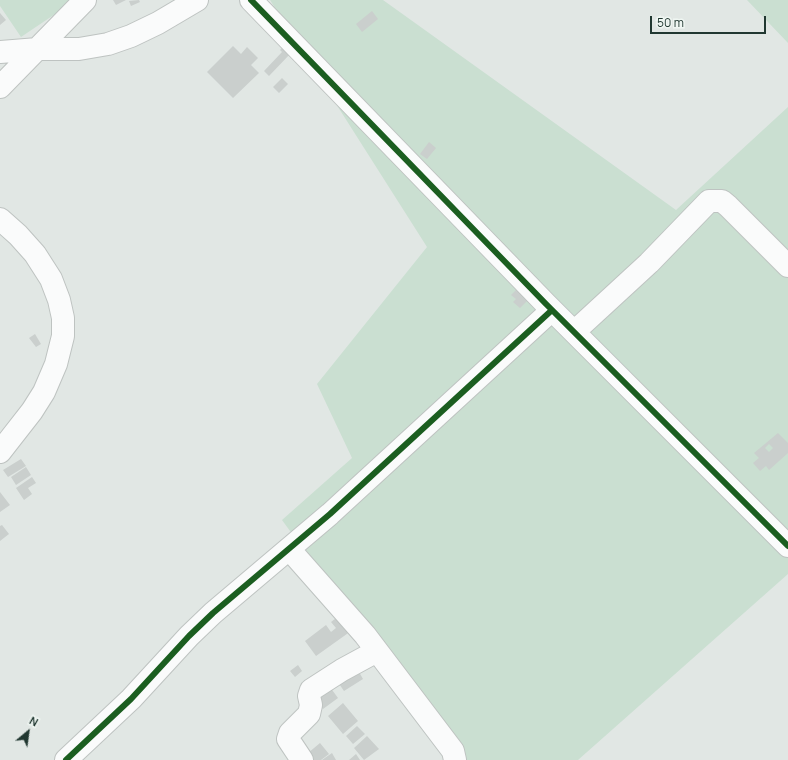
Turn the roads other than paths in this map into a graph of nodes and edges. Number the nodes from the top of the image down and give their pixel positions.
1 (85, 0) edge
2 (197, 0) edge
3 (250, 0) edge
4 (38, 49) junction
5 (0, 52) edge
6 (0, 87) edge
7 (0, 219) edge
8 (788, 266) edge
9 (552, 310) junction
10 (574, 332) junction
11 (0, 452) edge
12 (788, 546) edge
13 (290, 550) junction
14 (377, 651) junction
15 (66, 760) edge
16 (302, 760) edge
17 (455, 760) edge

1 - 4 street
2 - 4 street
3 - 9 street
4 - 5 street
4 - 6 street
7 - 11 street
8 - 10 street
9 - 10 street
9 - 13 street
10 - 12 street
13 - 14 street
13 - 15 street
14 - 16 street
14 - 17 street

